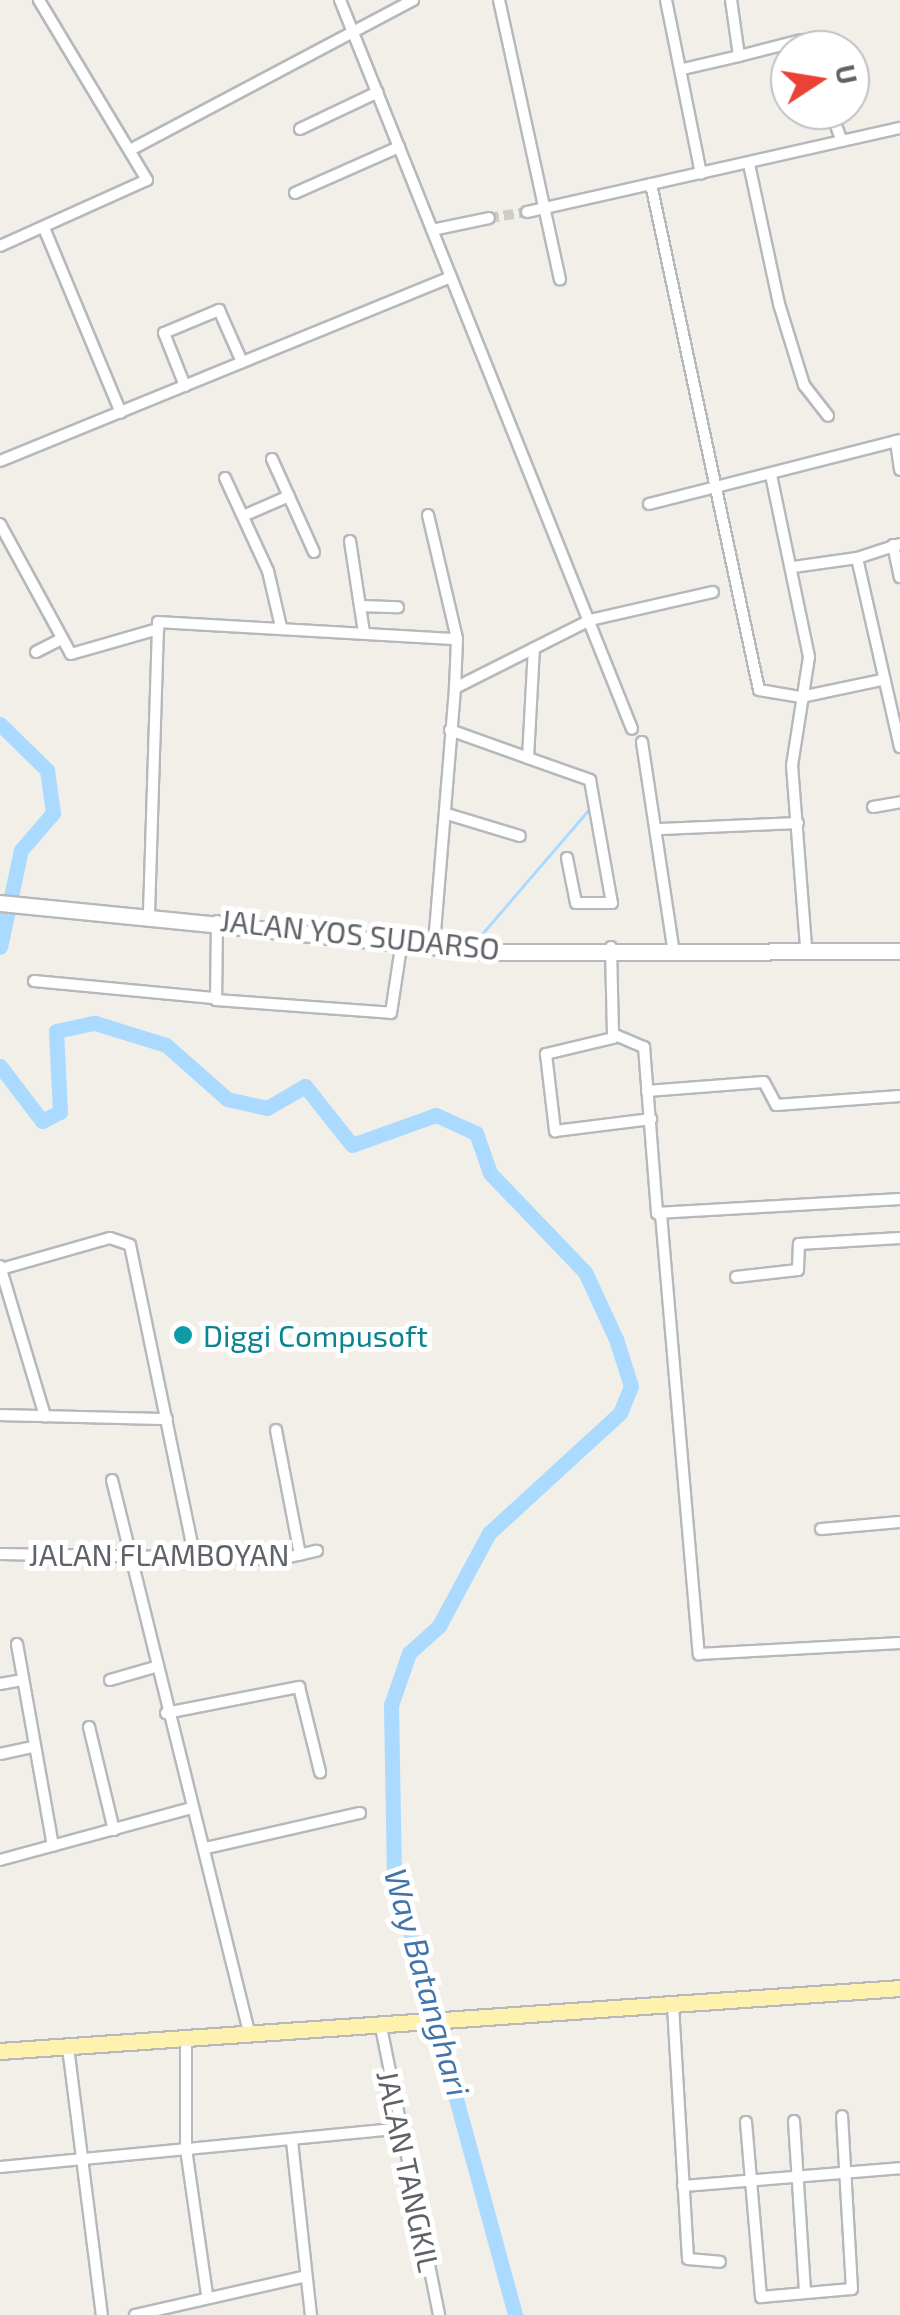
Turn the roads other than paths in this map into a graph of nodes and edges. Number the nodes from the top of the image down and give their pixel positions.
1 (39, 0) edge
2 (340, 0) edge
3 (414, 0) edge
4 (499, 0) edge
5 (666, 0) edge
6 (731, 0) edge
7 (352, 28) junction
8 (770, 48) edge
9 (739, 56) junction
10 (683, 68) junction
11 (378, 92) junction
12 (900, 128) edge
13 (300, 130) dead end
14 (838, 130) edge
15 (841, 139) junction
16 (400, 147) junction
17 (132, 149) junction
18 (749, 164) junction
19 (701, 173) junction
20 (652, 184) junction
21 (294, 193) dead end
22 (544, 209) junction
23 (527, 212) tunnel mouth
24 (489, 218) tunnel mouth
25 (44, 228) junction
26 (432, 230) junction
27 (0, 246) edge
28 (451, 277) junction
29 (560, 278) dead end
30 (242, 362) junction
31 (186, 386) junction
32 (121, 414) junction
33 (828, 416) dead end
34 (898, 441) edge
35 (272, 460) dead end
36 (0, 461) edge
37 (900, 470) edge
38 (772, 475) junction
39 (226, 478) dead end
40 (720, 486) junction
41 (289, 496) junction
42 (648, 504) dead end
43 (428, 515) dead end
44 (243, 516) junction
45 (0, 524) edge
46 (350, 542) dead end
47 (897, 544) edge
48 (314, 552) dead end
49 (857, 558) junction
50 (793, 567) junction
51 (900, 578) edge
52 (713, 592) dead end
53 (360, 606) junction
54 (398, 606) dead end
55 (590, 620) junction
56 (280, 627) junction
57 (158, 629) junction
58 (364, 633) junction
59 (60, 639) junction
60 (456, 639) junction
61 (534, 648) junction
62 (36, 652) dead end
63 (882, 680) junction
64 (455, 688) junction
65 (802, 697) junction
66 (632, 729) dead end
67 (450, 730) junction
68 (642, 742) dead end
69 (900, 747) edge
70 (528, 758) junction
71 (900, 802) edge
72 (873, 807) dead end
73 (447, 814) junction
74 (798, 823) junction
75 (661, 829) junction
76 (520, 836) dead end
77 (568, 858) dead end
78 (0, 903) edge
79 (149, 913) junction
80 (218, 920) junction
81 (402, 940) junction
82 (434, 944) junction
83 (611, 946) junction
84 (673, 947) junction
85 (806, 949) junction
86 (900, 951) edge
87 (34, 981) dead end
88 (213, 998) junction
89 (613, 1034) junction
90 (647, 1091) junction
91 (900, 1096) edge
92 (650, 1120) junction
93 (900, 1198) edge
94 (661, 1214) junction
95 (900, 1238) edge
96 (0, 1268) edge
97 (736, 1276) dead end
98 (0, 1415) edge
99 (45, 1416) junction
100 (167, 1419) junction
101 (276, 1430) dead end
102 (112, 1480) dead end
103 (900, 1522) edge
104 (821, 1528) dead end
105 (317, 1551) dead end
106 (0, 1554) edge
107 (300, 1555) junction
108 (130, 1558) junction
109 (195, 1559) junction
110 (900, 1643) edge
111 (17, 1644) dead end
112 (155, 1667) junction
113 (22, 1680) junction
114 (110, 1680) dead end
115 (0, 1684) edge
116 (166, 1713) junction
117 (89, 1727) dead end
118 (34, 1746) junction
119 (0, 1754) edge
120 (320, 1772) dead end
121 (192, 1808) junction
122 (360, 1813) dead end
123 (114, 1830) junction
124 (53, 1846) junction
125 (206, 1848) junction
126 (0, 1860) edge
127 (900, 1988) edge
128 (673, 2006) junction
129 (381, 2027) junction
130 (248, 2032) junction
131 (186, 2037) junction
132 (68, 2048) junction
133 (0, 2051) edge
134 (842, 2116) dead end
135 (746, 2122) dead end
136 (794, 2122) dead end
137 (397, 2129) junction
138 (292, 2141) junction
139 (186, 2149) junction
140 (81, 2160) junction
141 (0, 2167) edge
142 (900, 2168) edge
143 (846, 2172) junction
144 (798, 2177) junction
145 (752, 2183) junction
146 (683, 2186) junction
147 (720, 2262) dead end
148 (306, 2276) junction
149 (805, 2293) junction
150 (207, 2295) junction
151 (166, 2312) edge
152 (102, 2315) edge
153 (135, 2315) edge
154 (311, 2315) edge
155 (439, 2315) edge

1 - 17 street
2 - 7 street
3 - 7 street
4 - 22 street
5 - 10 street
6 - 9 street
7 - 11 street
7 - 17 street
8 - 9 street
9 - 10 street
10 - 19 street
11 - 13 street
11 - 16 street
12 - 15 street
14 - 15 street
15 - 18 street
16 - 21 street
16 - 26 street
17 - 25 street
18 - 19 street
18 - 33 street
19 - 20 street
20 - 22 street
20 - 40 street
22 - 23 street
22 - 29 street
24 - 26 street
25 - 27 street
25 - 32 street
26 - 28 street
28 - 30 street
28 - 55 street
30 - 31 street
30 - 31 street
31 - 32 street
32 - 36 street
34 - 37 street
34 - 38 street
35 - 41 street
38 - 40 street
38 - 50 street
39 - 44 street
40 - 42 street
40 - 65 street
41 - 44 street
41 - 48 street
43 - 60 street
44 - 56 street
45 - 59 street
46 - 53 street
47 - 49 street
47 - 51 street
49 - 50 street
49 - 63 street
50 - 65 street
52 - 55 street
53 - 54 street
53 - 58 street
55 - 61 street
55 - 66 street
56 - 57 street
56 - 58 street
57 - 59 street
57 - 79 street
58 - 60 street
59 - 62 street
60 - 64 street
61 - 64 street
61 - 70 street
63 - 65 street
63 - 69 street
64 - 67 street
65 - 74 street
67 - 70 street
67 - 73 street
68 - 75 street
70 - 77 street
71 - 72 street
73 - 76 street
73 - 82 street
74 - 75 street
74 - 85 street
75 - 84 street
78 - 79 street, JALAN YOS SUDARSO
79 - 80 street, JALAN YOS SUDARSO
80 - 81 street, JALAN YOS SUDARSO
80 - 88 street
81 - 82 street, JALAN YOS SUDARSO
81 - 88 street
82 - 83 street, JALAN YOS SUDARSO
83 - 84 street, JALAN YOS SUDARSO
83 - 89 street
84 - 85 street, JALAN YOS SUDARSO
85 - 86 street, JALAN YOS SUDARSO
87 - 88 street
89 - 90 street
89 - 92 street
90 - 91 street
90 - 92 street
92 - 94 street
93 - 94 street
94 - 110 street
95 - 97 street
96 - 99 street
96 - 100 street
98 - 99 street
99 - 100 street
100 - 109 street
101 - 107 street
102 - 108 street
103 - 104 street
105 - 107 street, JALAN FLAMBOYAN
106 - 108 street, JALAN FLAMBOYAN
107 - 109 street, JALAN FLAMBOYAN
108 - 109 street, JALAN FLAMBOYAN
108 - 112 street
111 - 113 street
112 - 114 street
112 - 116 street
113 - 115 street
113 - 118 street
116 - 120 street
116 - 121 street
117 - 123 street
118 - 119 street
118 - 124 street
121 - 123 street
121 - 125 street
122 - 125 street
123 - 124 street
124 - 126 street
125 - 130 street
127 - 128 main road
128 - 129 main road
128 - 146 street
129 - 130 main road
129 - 137 street, JALAN TANGKIL
130 - 131 main road
131 - 132 main road
131 - 139 street
132 - 133 main road
132 - 140 street
134 - 143 street
135 - 145 street
136 - 144 street
137 - 138 street
137 - 155 street, JALAN TANGKIL
138 - 139 street
138 - 148 street
139 - 140 street
139 - 150 street
140 - 141 street
140 - 152 street
142 - 143 street
143 - 144 street
143 - 149 street
144 - 145 street
144 - 149 street
145 - 146 street
145 - 149 street
146 - 147 street
148 - 150 street
148 - 154 street
150 - 151 street
151 - 153 street

